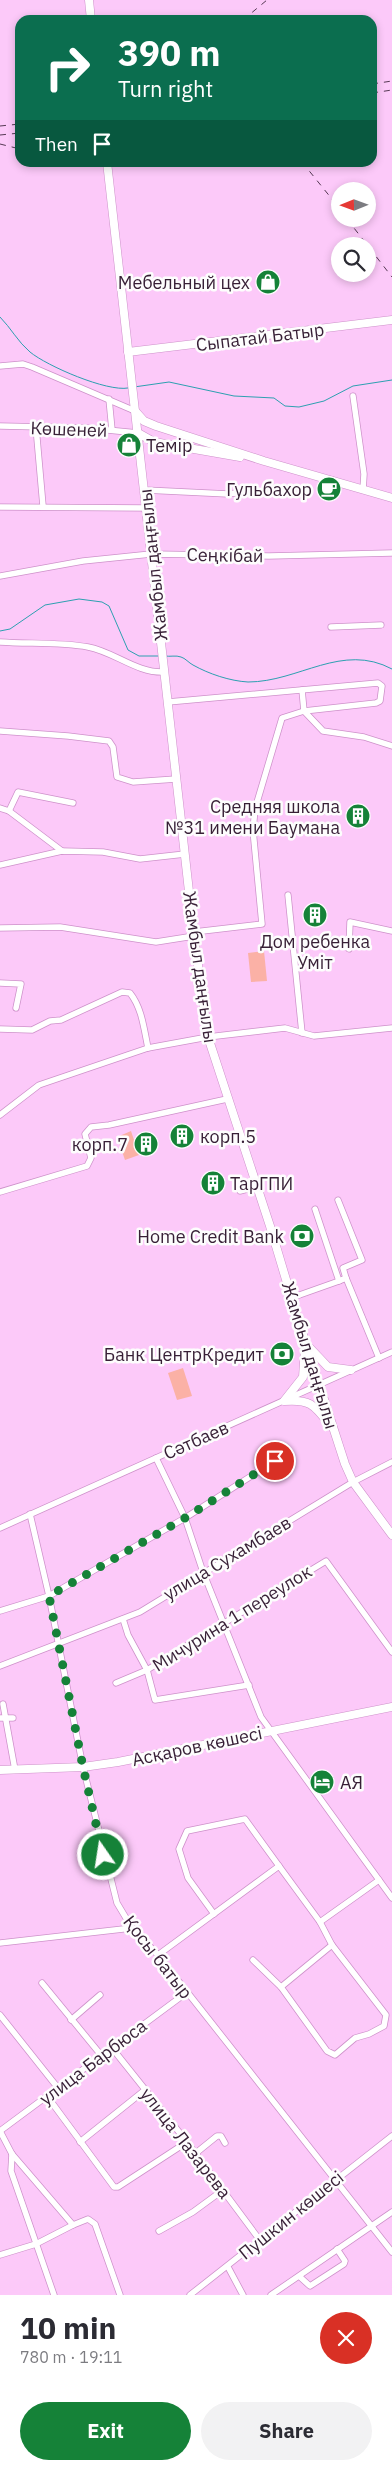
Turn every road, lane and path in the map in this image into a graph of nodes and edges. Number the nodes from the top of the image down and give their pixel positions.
1 (88, 0) edge
2 (90, 15) edge
3 (108, 167) edge
4 (392, 320) edge
5 (128, 352) junction
6 (0, 366) edge
7 (353, 396) dead end
8 (109, 399) junction
9 (135, 411) junction
10 (0, 426) edge
11 (156, 426) junction
12 (36, 427) junction
13 (112, 430) junction
14 (138, 434) junction
15 (264, 461) junction
16 (144, 490) junction
17 (363, 490) junction
18 (244, 492) dead end
19 (392, 498) edge
20 (43, 506) junction
21 (0, 507) edge
22 (147, 508) junction
23 (392, 553) edge
24 (151, 554) junction
25 (0, 576) edge
26 (381, 626) dead end
27 (331, 627) dead end
28 (0, 642) edge
29 (164, 672) junction
30 (302, 690) junction
31 (168, 702) junction
32 (304, 711) junction
33 (0, 732) edge
34 (392, 746) edge
35 (176, 779) junction
36 (73, 803) dead end
37 (0, 808) edge
38 (9, 811) junction
39 (62, 851) junction
40 (185, 854) junction
41 (0, 865) edge
42 (288, 895) dead end
43 (0, 928) edge
44 (392, 931) edge
45 (194, 934) junction
46 (349, 949) dead end
47 (0, 983) edge
48 (16, 1008) dead end
49 (392, 1028) edge
50 (0, 1029) edge
51 (302, 1033) junction
52 (208, 1037) junction
53 (148, 1048) junction
54 (227, 1098) junction
55 (0, 1115) edge
56 (256, 1187) junction
57 (240, 1191) dead end
58 (0, 1192) edge
59 (338, 1200) dead end
60 (315, 1209) dead end
61 (346, 1278) junction
62 (339, 1281) junction
63 (291, 1298) junction
64 (305, 1342) junction
65 (392, 1352) edge
66 (380, 1358) junction
67 (351, 1370) junction
68 (319, 1385) junction
69 (284, 1401) junction
70 (332, 1429) junction
71 (156, 1458) junction
72 (275, 1461) dead end
73 (392, 1462) edge
74 (353, 1482) junction
75 (30, 1514) junction
76 (185, 1518) junction
77 (0, 1528) edge
78 (392, 1535) edge
79 (203, 1572) junction
80 (49, 1596) junction
81 (0, 1611) edge
82 (124, 1619) junction
83 (224, 1623) junction
84 (58, 1644) junction
85 (392, 1652) edge
86 (0, 1666) edge
87 (147, 1670) junction
88 (116, 1683) dead end
89 (249, 1685) junction
90 (3, 1704) dead end
91 (392, 1707) edge
92 (3, 1718) edge
93 (13, 1718) dead end
94 (269, 1730) junction
95 (83, 1767) junction
96 (0, 1770) edge
97 (15, 1770) junction
98 (279, 1866) junction
99 (379, 1880) junction
100 (392, 1898) edge
101 (214, 1914) junction
102 (320, 1922) junction
103 (132, 1928) junction
104 (0, 1943) edge
105 (332, 1946) junction
106 (158, 1955) junction
107 (253, 1960) dead end
108 (42, 1983) dead end
109 (281, 1988) junction
110 (186, 1993) junction
111 (100, 1995) dead end
112 (0, 2015) edge
113 (71, 2020) junction
114 (112, 2048) junction
115 (101, 2056) junction
116 (58, 2088) junction
117 (145, 2090) junction
118 (47, 2096) junction
119 (0, 2131) edge
120 (392, 2136) edge
121 (80, 2142) junction
122 (187, 2142) junction
123 (225, 2143) dead end
124 (196, 2153) junction
125 (12, 2154) junction
126 (336, 2179) junction
127 (223, 2190) junction
128 (392, 2212) edge
129 (73, 2225) junction
130 (373, 2225) junction
131 (159, 2231) dead end
132 (259, 2239) junction
133 (36, 2244) junction
134 (337, 2249) junction
135 (392, 2252) edge
136 (0, 2255) edge
137 (228, 2267) junction
138 (300, 2277) junction
139 (54, 2295) edge
140 (120, 2295) edge
141 (190, 2295) edge
142 (243, 2295) edge
143 (271, 2295) edge

1 - 2 main road
3 - 5 main road, Жамбыл даңғылы
4 - 5 main road, Сыпатай Батыр
5 - 9 main road, Жамбыл даңғылы
6 - 8 street
7 - 17 street
8 - 9 street
8 - 13 street
9 - 11 main road
9 - 14 main road, Жамбыл даңғылы
10 - 12 street, Көшеней
11 - 14 main road
11 - 15 main road
12 - 13 street, Көшеней
12 - 20 street
13 - 14 street, Көшеней
14 - 15 main road
14 - 16 main road, Жамбыл даңғылы
15 - 17 main road
16 - 18 street
16 - 22 main road, Жамбыл даңғылы
17 - 19 main road
20 - 21 street
20 - 22 street
22 - 24 main road, Жамбыл даңғылы
23 - 24 street, Сеңкібай
24 - 25 street, Сеңкібай
24 - 29 main road, Жамбыл даңғылы
26 - 27 street
28 - 29 street
29 - 31 main road, Жамбыл даңғылы
30 - 31 street
30 - 32 street
30 - 32 street
31 - 35 main road, Жамбыл даңғылы
32 - 34 street
32 - 45 street
33 - 35 street
35 - 40 main road, Жамбыл даңғылы
36 - 38 street
37 - 38 street
38 - 39 street
39 - 40 street
39 - 41 street
40 - 45 main road, Жамбыл даңғылы
42 - 51 street
43 - 45 street
44 - 46 street
45 - 52 main road, Жамбыл даңғылы
47 - 48 street
49 - 51 street
50 - 53 street
51 - 52 street
52 - 53 street
52 - 54 main road, Жамбыл даңғылы
53 - 55 street
54 - 56 main road, Жамбыл даңғылы
54 - 58 street
56 - 57 street
56 - 63 main road, Жамбыл даңғылы
59 - 61 street
60 - 62 street
61 - 62 street
61 - 66 street
62 - 63 street
63 - 64 main road, Жамбыл даңғылы
64 - 67 main road
64 - 68 main road, Жамбыл даңғылы
64 - 69 main road
65 - 66 street, Сәтбаев
66 - 67 street, Сәтбаев
67 - 68 street, Сәтбаев
68 - 69 street, Сәтбаев
68 - 70 main road, Жамбыл даңғылы
69 - 70 main road
69 - 71 street, Сәтбаев
70 - 74 main road, Жамбыл даңғылы
71 - 75 street, Сәтбаев
71 - 76 street
72 - 76 street
73 - 74 street, улица Сухамбаев
74 - 78 main road, Жамбыл даңғылы
74 - 79 street, улица Сухамбаев
75 - 77 street, Сәтбаев
75 - 80 street, Қосы батыр
76 - 79 street
76 - 80 street
79 - 82 street, улица Сухамбаев
79 - 83 street
80 - 81 street
80 - 84 street, Қосы батыр
82 - 84 street, улица Сухамбаев
82 - 87 street
83 - 85 street, Мичурина 1 переулок
83 - 87 street, Мичурина 1 переулок
83 - 89 street
84 - 86 street, улица Сухамбаев
84 - 95 street, Қосы батыр
87 - 88 street, Мичурина 1 переулок
87 - 89 street
89 - 94 street
90 - 92 street
91 - 94 main road, Асқаров көшесі
92 - 93 street
92 - 97 street
94 - 95 main road, Асқаров көшесі
94 - 99 street
95 - 97 main road, Асқаров көшесі
95 - 103 street, Қосы батыр
96 - 97 main road, Асқаров көшесі
98 - 101 street
98 - 101 street
98 - 102 street
99 - 100 street
99 - 102 street
101 - 106 street
102 - 105 street
103 - 104 street
103 - 106 street, Қосы батыр
105 - 109 street
105 - 109 street
106 - 110 street, Қосы батыр
107 - 109 street
108 - 113 street
110 - 114 street, улица Барбюса
110 - 126 street, Қосы батыр
111 - 113 street
112 - 116 street
113 - 115 street
114 - 115 street, улица Барбюса
114 - 117 street, улица Лазарева
115 - 116 street, улица Барбюса
116 - 118 street, улица Барбюса
117 - 121 street
117 - 122 street, улица Лазарева
118 - 119 street, улица Барбюса
118 - 121 street
119 - 125 street
120 - 126 street, Пушкин көшесі
121 - 122 street
122 - 124 street, улица Лазарева
123 - 124 street
124 - 127 street, улица Лазарева
125 - 129 street
125 - 133 street
126 - 130 street, Қосы батыр
126 - 132 street, Пушкин көшесі
127 - 131 street
127 - 132 street, улица Лазарева
128 - 130 street
129 - 133 street
129 - 140 street
130 - 134 street
130 - 135 street, Қосы батыр
132 - 137 street, Пушкин көшесі
133 - 136 street
133 - 139 street
134 - 138 street
134 - 138 street
137 - 141 street, Пушкин көшесі
137 - 142 street
138 - 143 street

